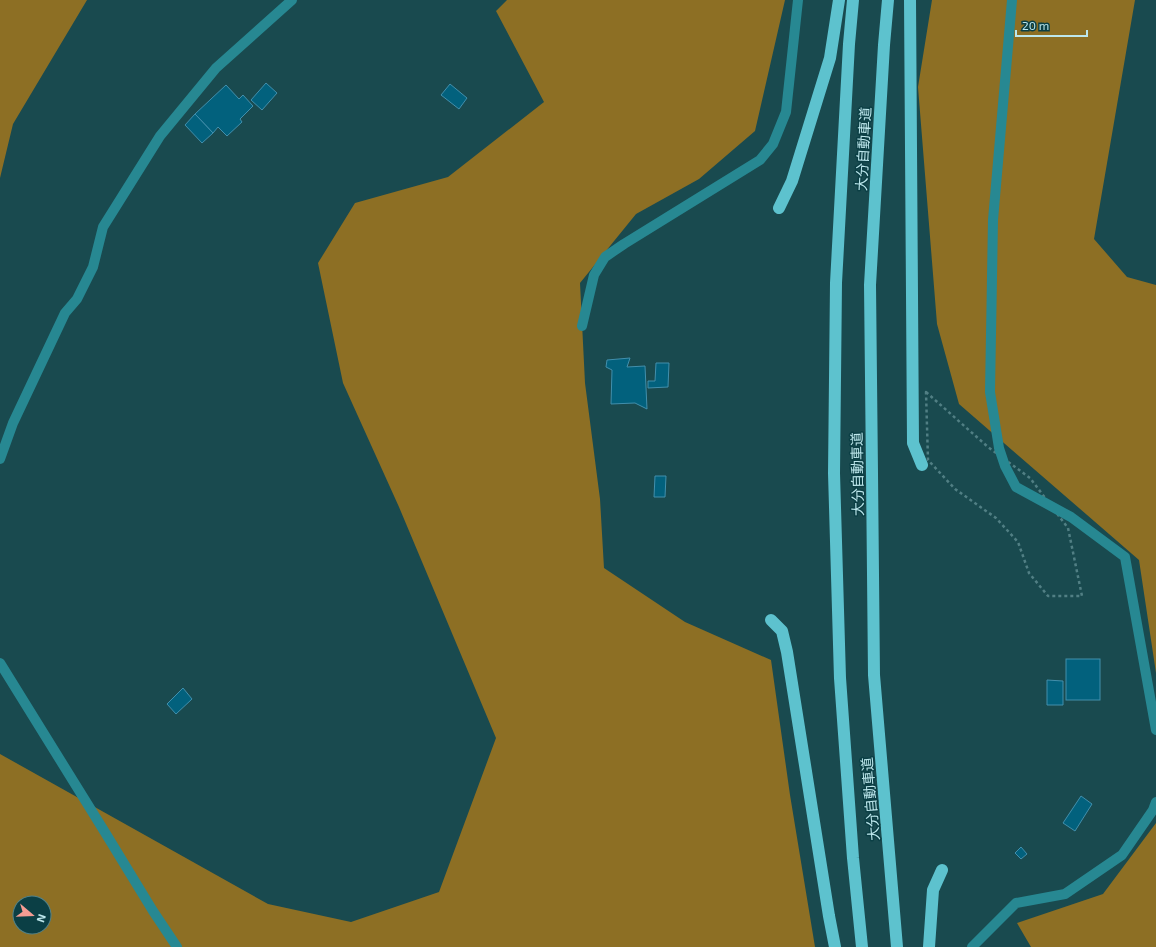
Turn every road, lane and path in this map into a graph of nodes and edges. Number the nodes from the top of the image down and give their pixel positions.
1 (292, 0) edge
2 (798, 0) edge
3 (840, 0) edge
4 (853, 0) edge
5 (888, 0) edge
6 (910, 0) edge
7 (1012, 0) edge
8 (779, 208) dead end
9 (582, 326) dead end
10 (0, 459) edge
11 (922, 465) dead end
12 (771, 620) dead end
13 (0, 663) edge
14 (1156, 730) edge
15 (1156, 802) edge
16 (942, 870) dead end
17 (177, 947) edge
18 (835, 947) edge
19 (862, 947) edge
20 (897, 947) edge
21 (929, 947) edge
22 (972, 947) edge

1 - 10 street
2 - 9 street
3 - 8 highway
4 - 19 highway, 大分自動車道
5 - 20 highway, 大分自動車道
6 - 11 highway
7 - 14 street
12 - 18 highway
13 - 17 street
15 - 22 street
16 - 21 highway

